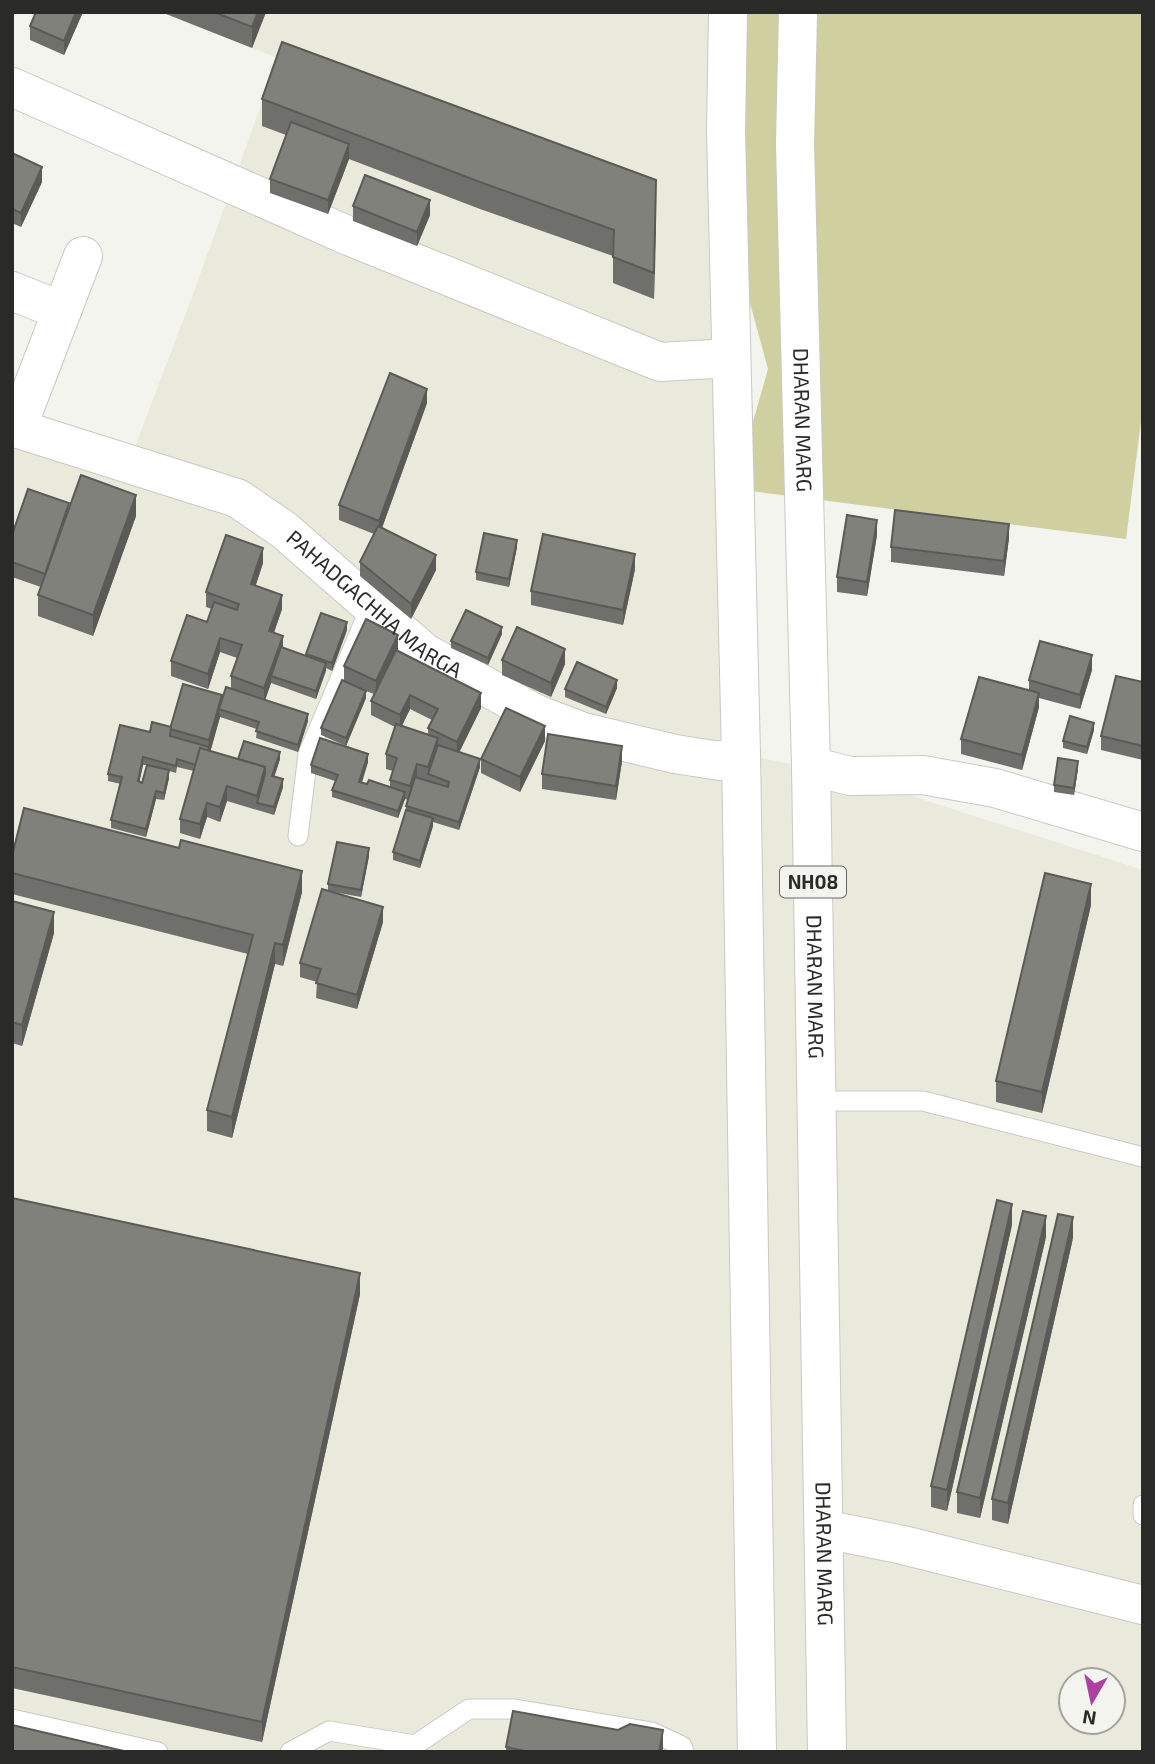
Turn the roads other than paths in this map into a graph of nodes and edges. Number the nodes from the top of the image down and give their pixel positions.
1 (728, 12) edge
2 (799, 12) edge
3 (12, 87) edge
4 (83, 256) dead end
5 (12, 291) edge
6 (62, 311) junction
7 (731, 358) junction
8 (15, 428) edge
9 (371, 606) junction
10 (741, 754) junction
11 (811, 766) junction
12 (1143, 832) edge
13 (298, 836) dead end
14 (817, 1101) junction
15 (1143, 1157) edge
16 (1143, 1505) edge
17 (1143, 1515) edge
18 (824, 1529) junction
19 (1143, 1605) edge
20 (12, 1719) edge
21 (418, 1748) edge
22 (158, 1752) edge
23 (290, 1752) edge
24 (684, 1752) edge
25 (757, 1752) edge
26 (827, 1752) edge

1 - 7 main road
2 - 11 main road, DHARAN MARG / NH08
3 - 7 main road
4 - 6 main road
5 - 6 main road
6 - 8 main road
7 - 10 main road
8 - 9 main road, PAHADGACHHA MARGA
9 - 10 main road, PAHADGACHHA MARGA
9 - 13 lane
10 - 25 main road
11 - 12 main road
11 - 14 main road, DHARAN MARG / NH08
14 - 15 lane
14 - 18 main road, DHARAN MARG / NH08
16 - 17 lane
18 - 19 main road
18 - 26 main road, DHARAN MARG / NH08
20 - 22 lane
21 - 23 lane
21 - 24 lane

